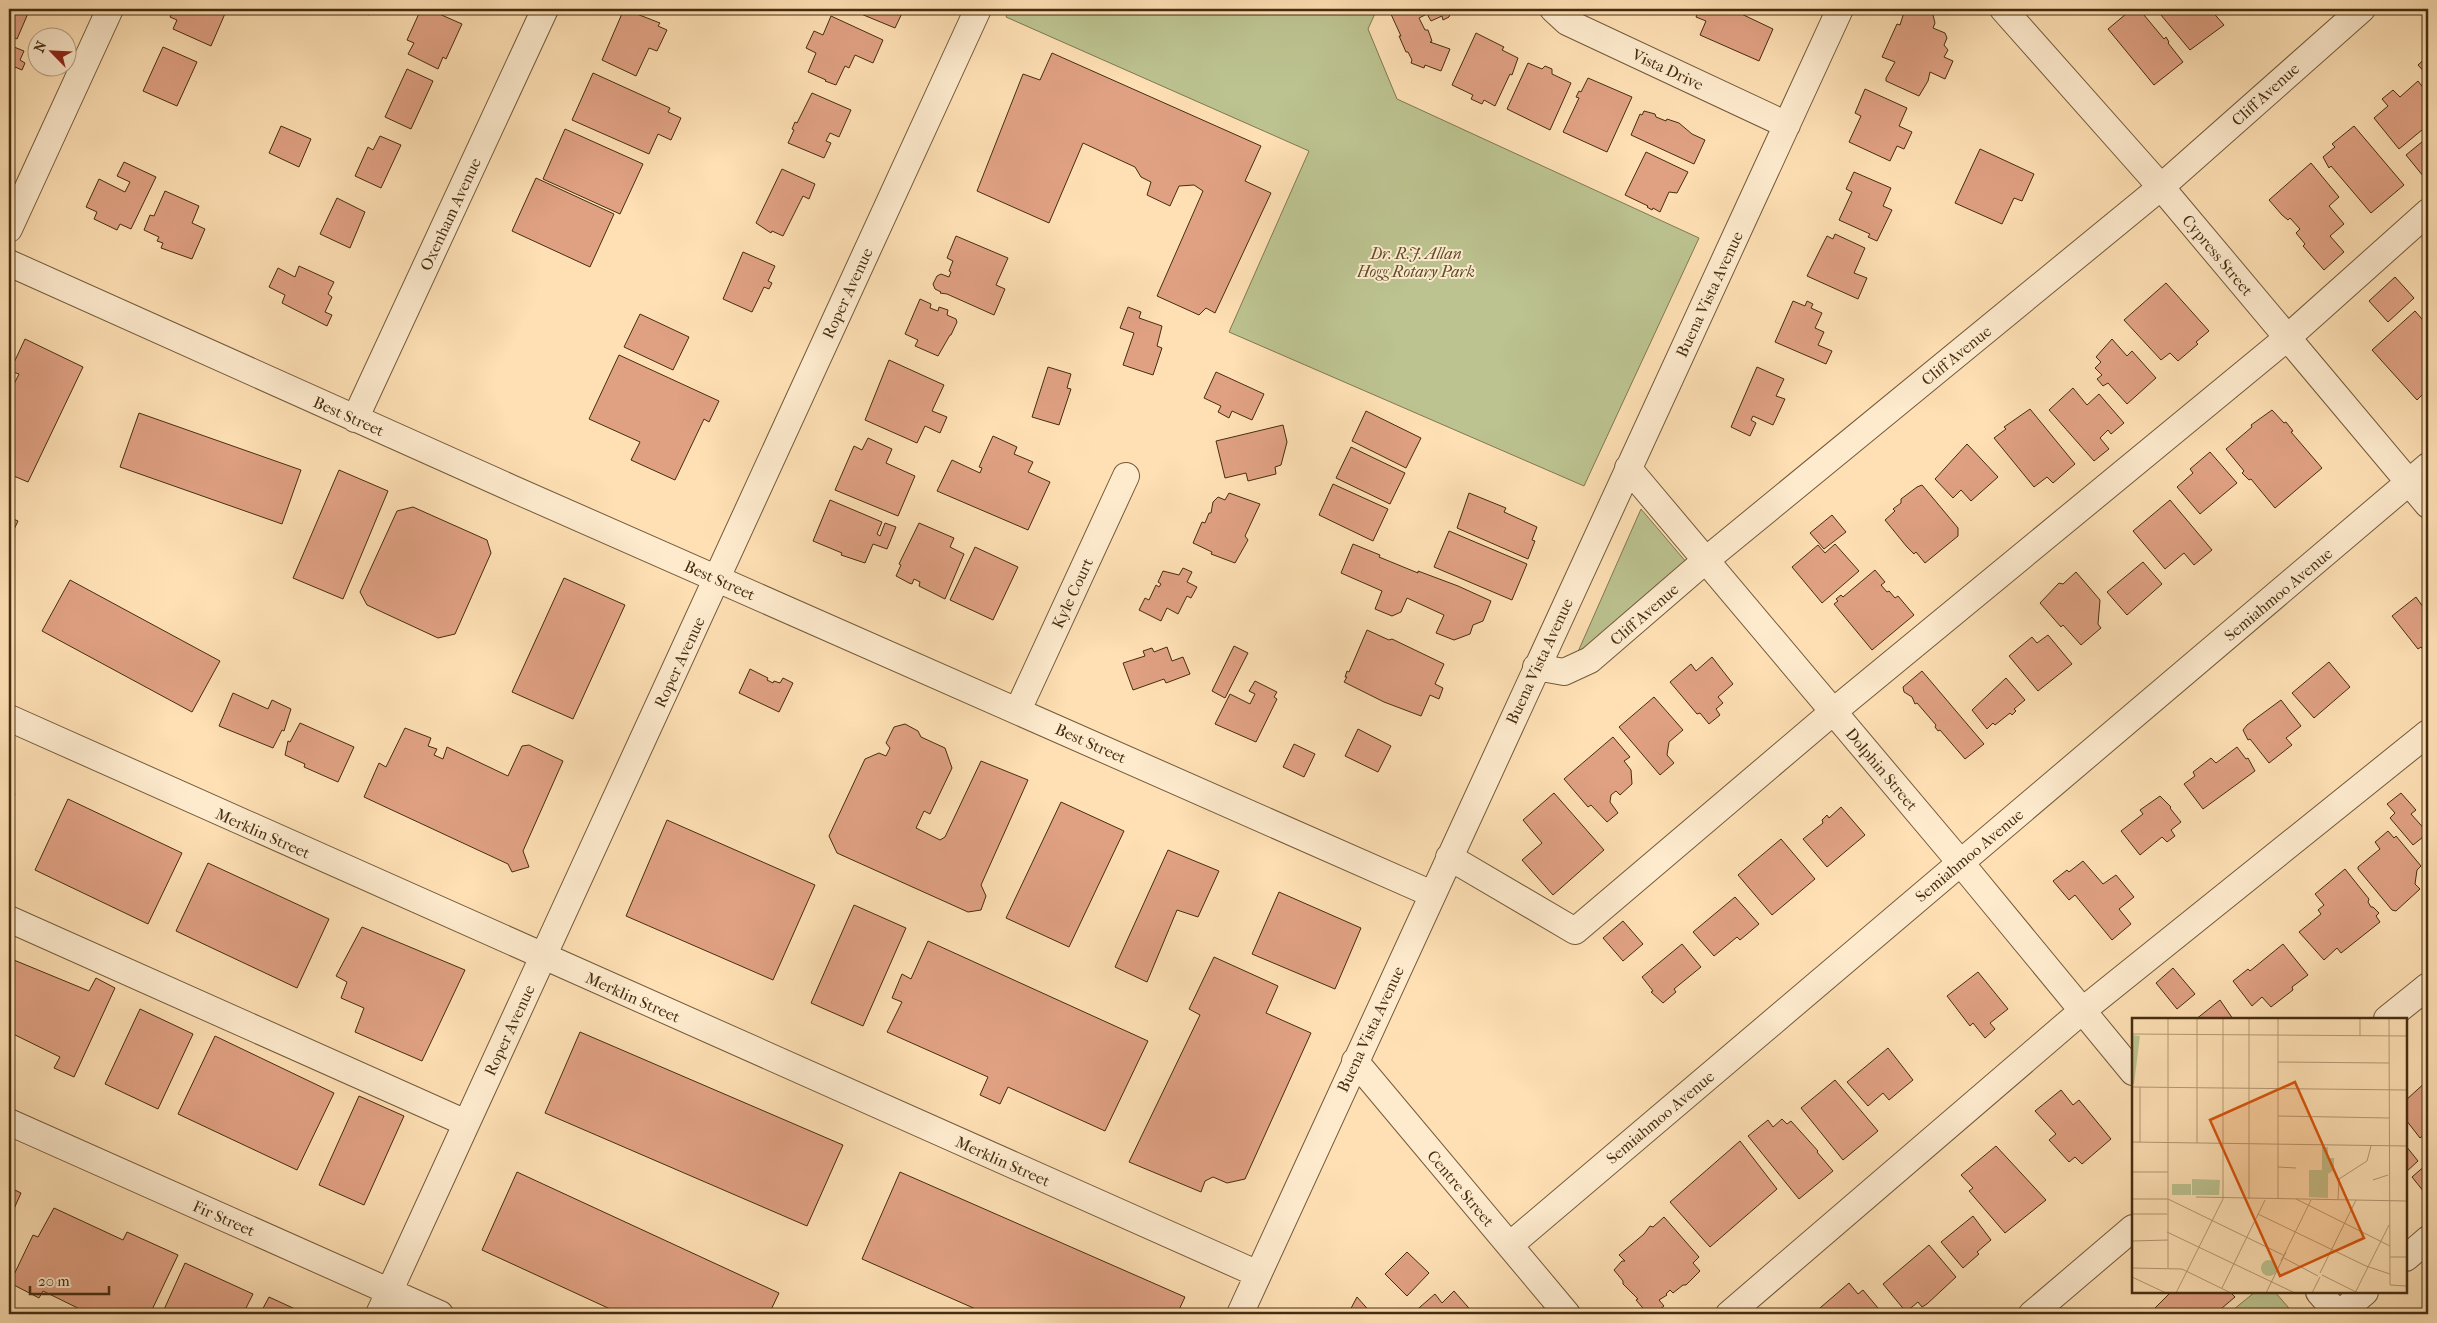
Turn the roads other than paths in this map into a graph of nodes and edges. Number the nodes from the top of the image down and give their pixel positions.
1 (110, 9) edge
2 (545, 9) edge
3 (978, 9) edge
4 (1553, 9) edge
5 (1840, 9) edge
6 (2003, 9) edge
7 (2362, 9) edge
8 (1787, 125) junction
9 (2161, 187) junction
10 (2428, 212) edge
11 (9, 228) edge
12 (9, 263) edge
13 (2287, 338) junction
14 (355, 418) junction
15 (1628, 468) junction
16 (2419, 475) edge
17 (1126, 476) dead end
18 (2428, 505) edge
19 (1706, 560) junction
20 (716, 579) junction
21 (1536, 668) junction
22 (1018, 710) junction
23 (1834, 711) junction
24 (9, 718) edge
25 (2428, 733) edge
26 (1449, 857) junction
27 (1960, 862) junction
28 (1432, 894) junction
29 (9, 919) edge
30 (543, 957) junction
31 (2428, 986) edge
32 (2082, 1011) junction
33 (2389, 1018) edge
34 (1355, 1061) junction
35 (2132, 1071) edge
36 (9, 1122) edge
37 (466, 1124) junction
38 (2132, 1230) edge
39 (2428, 1239) edge
40 (1510, 1245) junction
41 (2407, 1257) edge
42 (1258, 1274) junction
43 (2320, 1293) edge
44 (2365, 1293) edge
45 (384, 1303) edge
46 (440, 1314) edge
47 (1240, 1314) edge
48 (1567, 1314) edge
49 (1728, 1314) edge
50 (2032, 1314) edge
51 (2338, 1314) edge

1 - 11 street
2 - 14 street, Oxenham Avenue
3 - 20 street, Roper Avenue
4 - 8 street, Vista Drive
5 - 8 street, Buena Vista Avenue
6 - 9 street, Cypress Street
7 - 9 street, Cliff Avenue
8 - 15 street, Buena Vista Avenue
9 - 13 street, Cypress Street
9 - 19 street, Cliff Avenue
10 - 13 street
12 - 14 street, Best Street
13 - 16 street, Cypress Street
13 - 23 street
14 - 20 street, Best Street
15 - 19 street, Dolphin Street
15 - 21 street, Buena Vista Avenue
16 - 18 street, Cypress Street
16 - 27 street, Semiahmoo Avenue
17 - 22 street, Kyle Court
19 - 21 street, Cliff Avenue
19 - 23 street, Dolphin Street
20 - 22 street, Best Street
20 - 30 street, Roper Avenue
21 - 26 street, Buena Vista Avenue
22 - 28 street, Best Street
23 - 26 street
23 - 27 street, Dolphin Street
24 - 30 street, Merklin Street
25 - 32 street
26 - 28 street, Buena Vista Avenue
27 - 32 street, Dolphin Street
27 - 40 street, Semiahmoo Avenue
28 - 34 street, Buena Vista Avenue
29 - 37 street
30 - 37 street, Roper Avenue
30 - 42 street, Merklin Street
31 - 33 street
32 - 35 street, Dolphin Street
32 - 49 street
34 - 40 street, Centre Street
34 - 42 street, Buena Vista Avenue
36 - 45 street, Fir Street
37 - 45 street, Roper Avenue
38 - 50 street
39 - 41 street
40 - 48 street, Centre Street
42 - 47 street, Buena Vista Avenue
43 - 51 street
44 - 51 street
45 - 46 street, Fir Street

